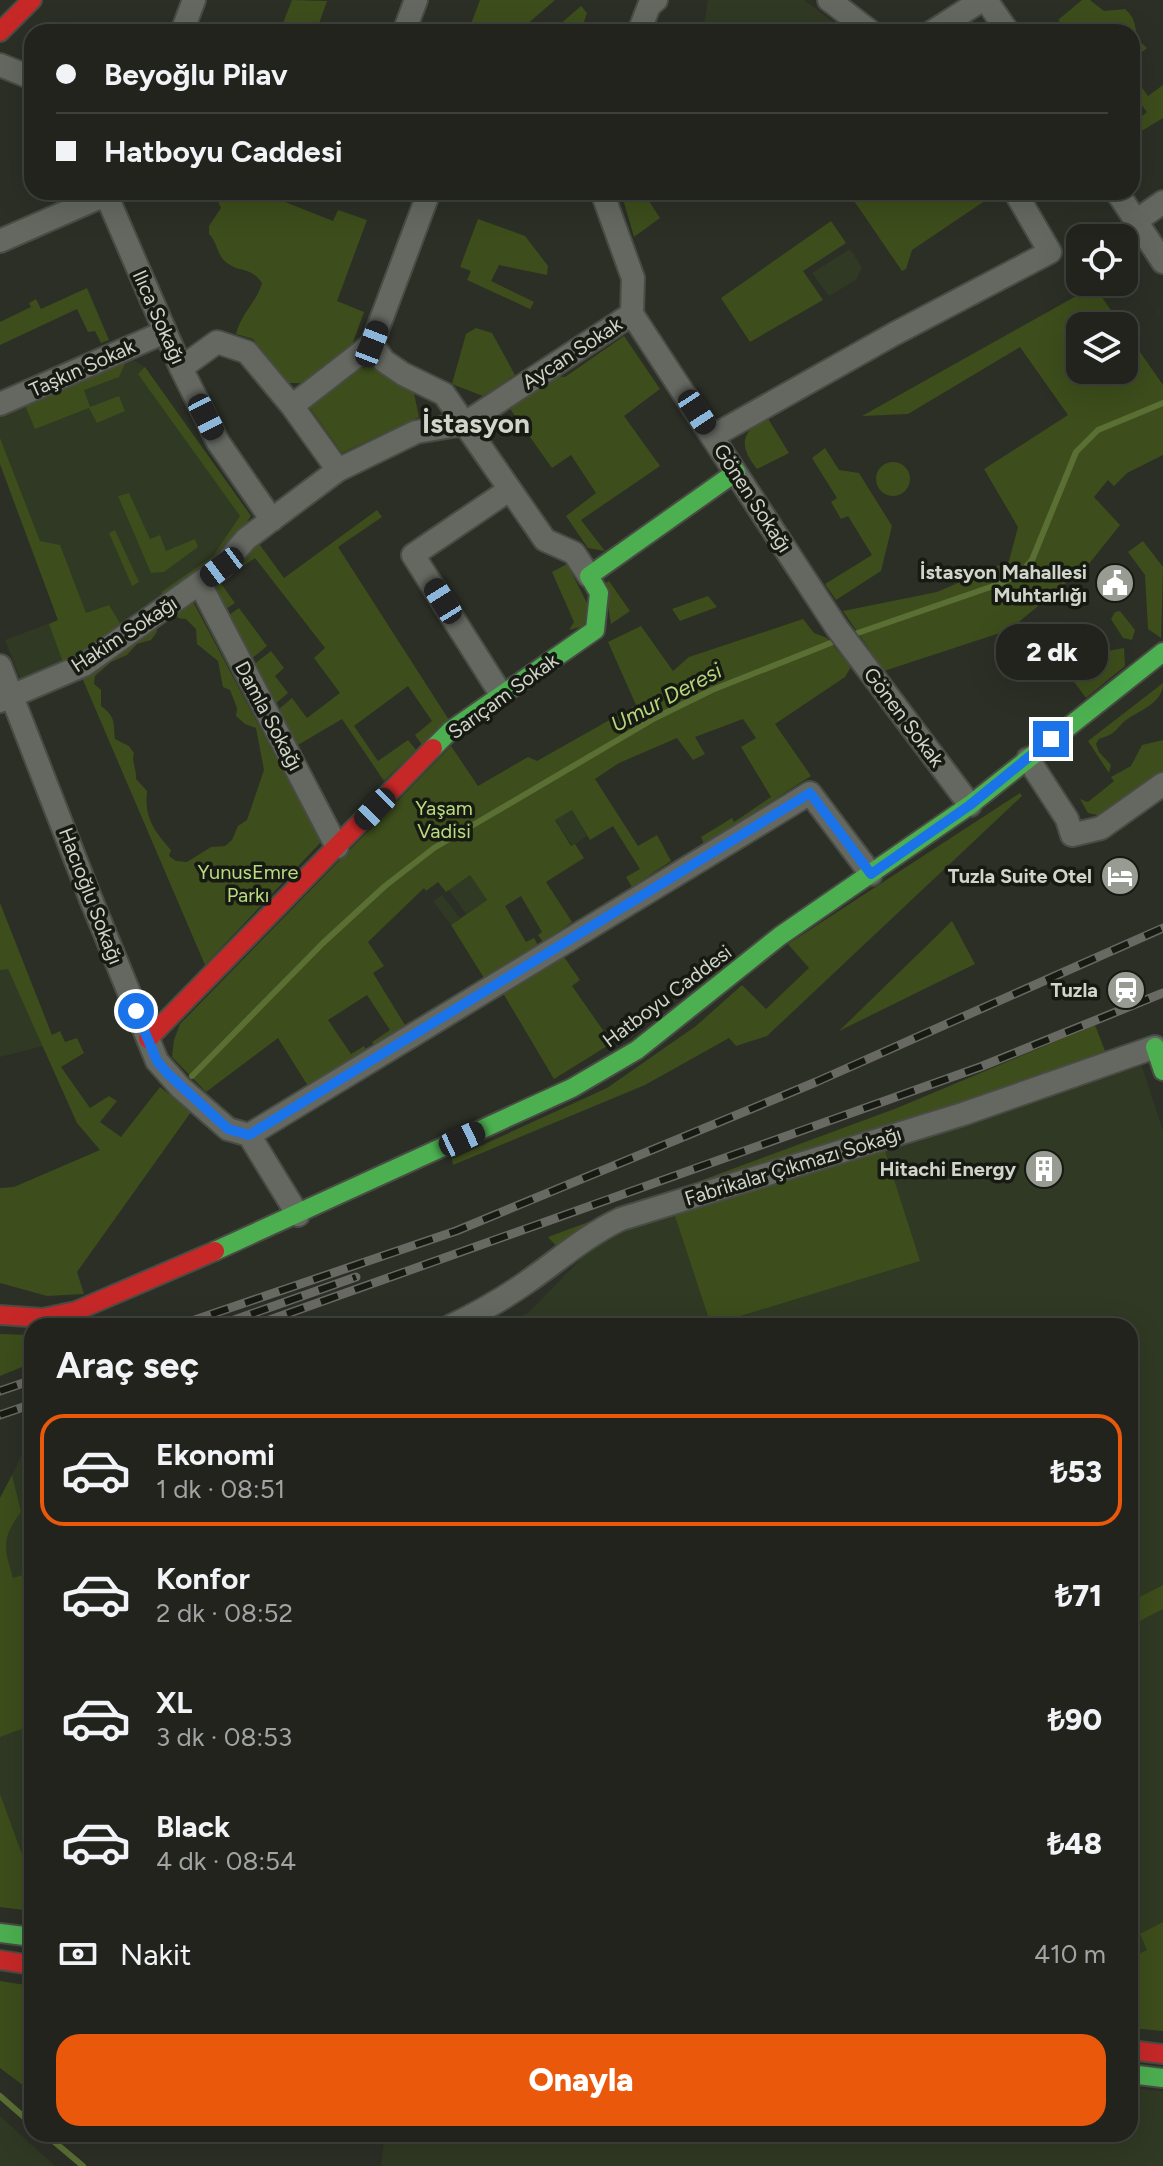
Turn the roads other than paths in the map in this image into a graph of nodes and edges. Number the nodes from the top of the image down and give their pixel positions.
1 (32, 0) edge
2 (194, 0) edge
3 (416, 0) edge
4 (656, 0) edge
5 (829, 0) edge
6 (984, 0) edge
7 (185, 24) edge
8 (407, 24) edge
9 (642, 24) edge
10 (860, 24) edge
11 (945, 24) edge
12 (1002, 24) edge
13 (0, 32) edge
14 (0, 65) edge
15 (24, 75) edge
16 (92, 200) edge
17 (111, 200) edge
18 (426, 200) edge
19 (605, 200) edge
20 (1020, 200) edge
21 (1122, 200) edge
22 (1163, 202) edge
23 (1136, 221) junction
24 (0, 241) edge
25 (1163, 262) edge
26 (632, 314) junction
27 (165, 332) junction
28 (372, 344) junction
29 (181, 368) junction
30 (0, 404) edge
31 (292, 406) junction
32 (464, 424) junction
33 (713, 436) junction
34 (338, 470) junction
35 (736, 472) junction
36 (509, 490) junction
37 (272, 520) junction
38 (589, 576) junction
39 (200, 584) junction
40 (844, 637) joint
41 (1163, 652) edge
42 (0, 666) edge
43 (501, 694) junction
44 (6, 698) edge
45 (1028, 759) junction
46 (1163, 784) edge
47 (970, 805) junction
48 (337, 847) junction
49 (871, 874) junction
50 (148, 1039) junction
51 (1155, 1047) joint
52 (1163, 1070) edge
53 (249, 1135) junction
54 (298, 1215) junction
55 (0, 1296) edge
56 (98, 1302) junction
57 (0, 1315) edge
58 (469, 1318) edge
59 (0, 1933) edge
60 (24, 1936) edge
61 (0, 1960) edge
62 (24, 1964) edge
63 (1138, 2051) edge
64 (1163, 2054) edge
65 (1138, 2075) edge
66 (1163, 2078) edge

1 - 13 main road
2 - 7 street
3 - 8 street
4 - 9 street
5 - 10 street
6 - 11 street
6 - 12 street
14 - 15 street
16 - 24 street
17 - 27 street, Ilıca Sokağı
18 - 28 street
19 - 26 street
20 - 33 street
21 - 23 street
22 - 23 street
23 - 25 street
26 - 32 street, Aycan Sokak
26 - 33 street, Gönen Sokağı
27 - 29 street, Ilıca Sokağı
27 - 30 street, Taşkın Sokak
28 - 31 street
28 - 32 street
29 - 31 street
29 - 37 street, Ilıca Sokağı
31 - 34 street
32 - 34 street, Aycan Sokak
32 - 36 street
33 - 35 street, Gönen Sokağı
34 - 37 street, Hakim Sokağı
35 - 38 main road
35 - 40 street, Gönen Sokağı
36 - 38 street
36 - 43 street
37 - 39 street, Hakim Sokağı
38 - 43 main road, Sarıçam Sokak
39 - 44 street, Hakim Sokağı
39 - 48 street, Damla Sokağı
40 - 47 street, Gönen Sokak
41 - 45 main road, Hatboyu Caddesi
42 - 44 street, Hacıoğlu Sokağı
43 - 48 main road, Sarıçam Sokak
44 - 50 street, Hacıoğlu Sokağı
45 - 46 street
45 - 47 main road, Hatboyu Caddesi
47 - 49 main road, Hatboyu Caddesi
48 - 50 main road, Sarıçam Sokak
49 - 53 street
49 - 54 main road, Hatboyu Caddesi
50 - 53 street, Hacıoğlu Sokağı
51 - 52 main road
51 - 58 street, Fabrikalar Çıkmazı Sokağı
53 - 54 street
54 - 56 main road, Hatboyu Caddesi
55 - 56 main road, Hatboyu Caddesi
56 - 57 main road, Hatboyu Caddesi
59 - 60 main road
61 - 62 main road
63 - 64 main road
65 - 66 main road

